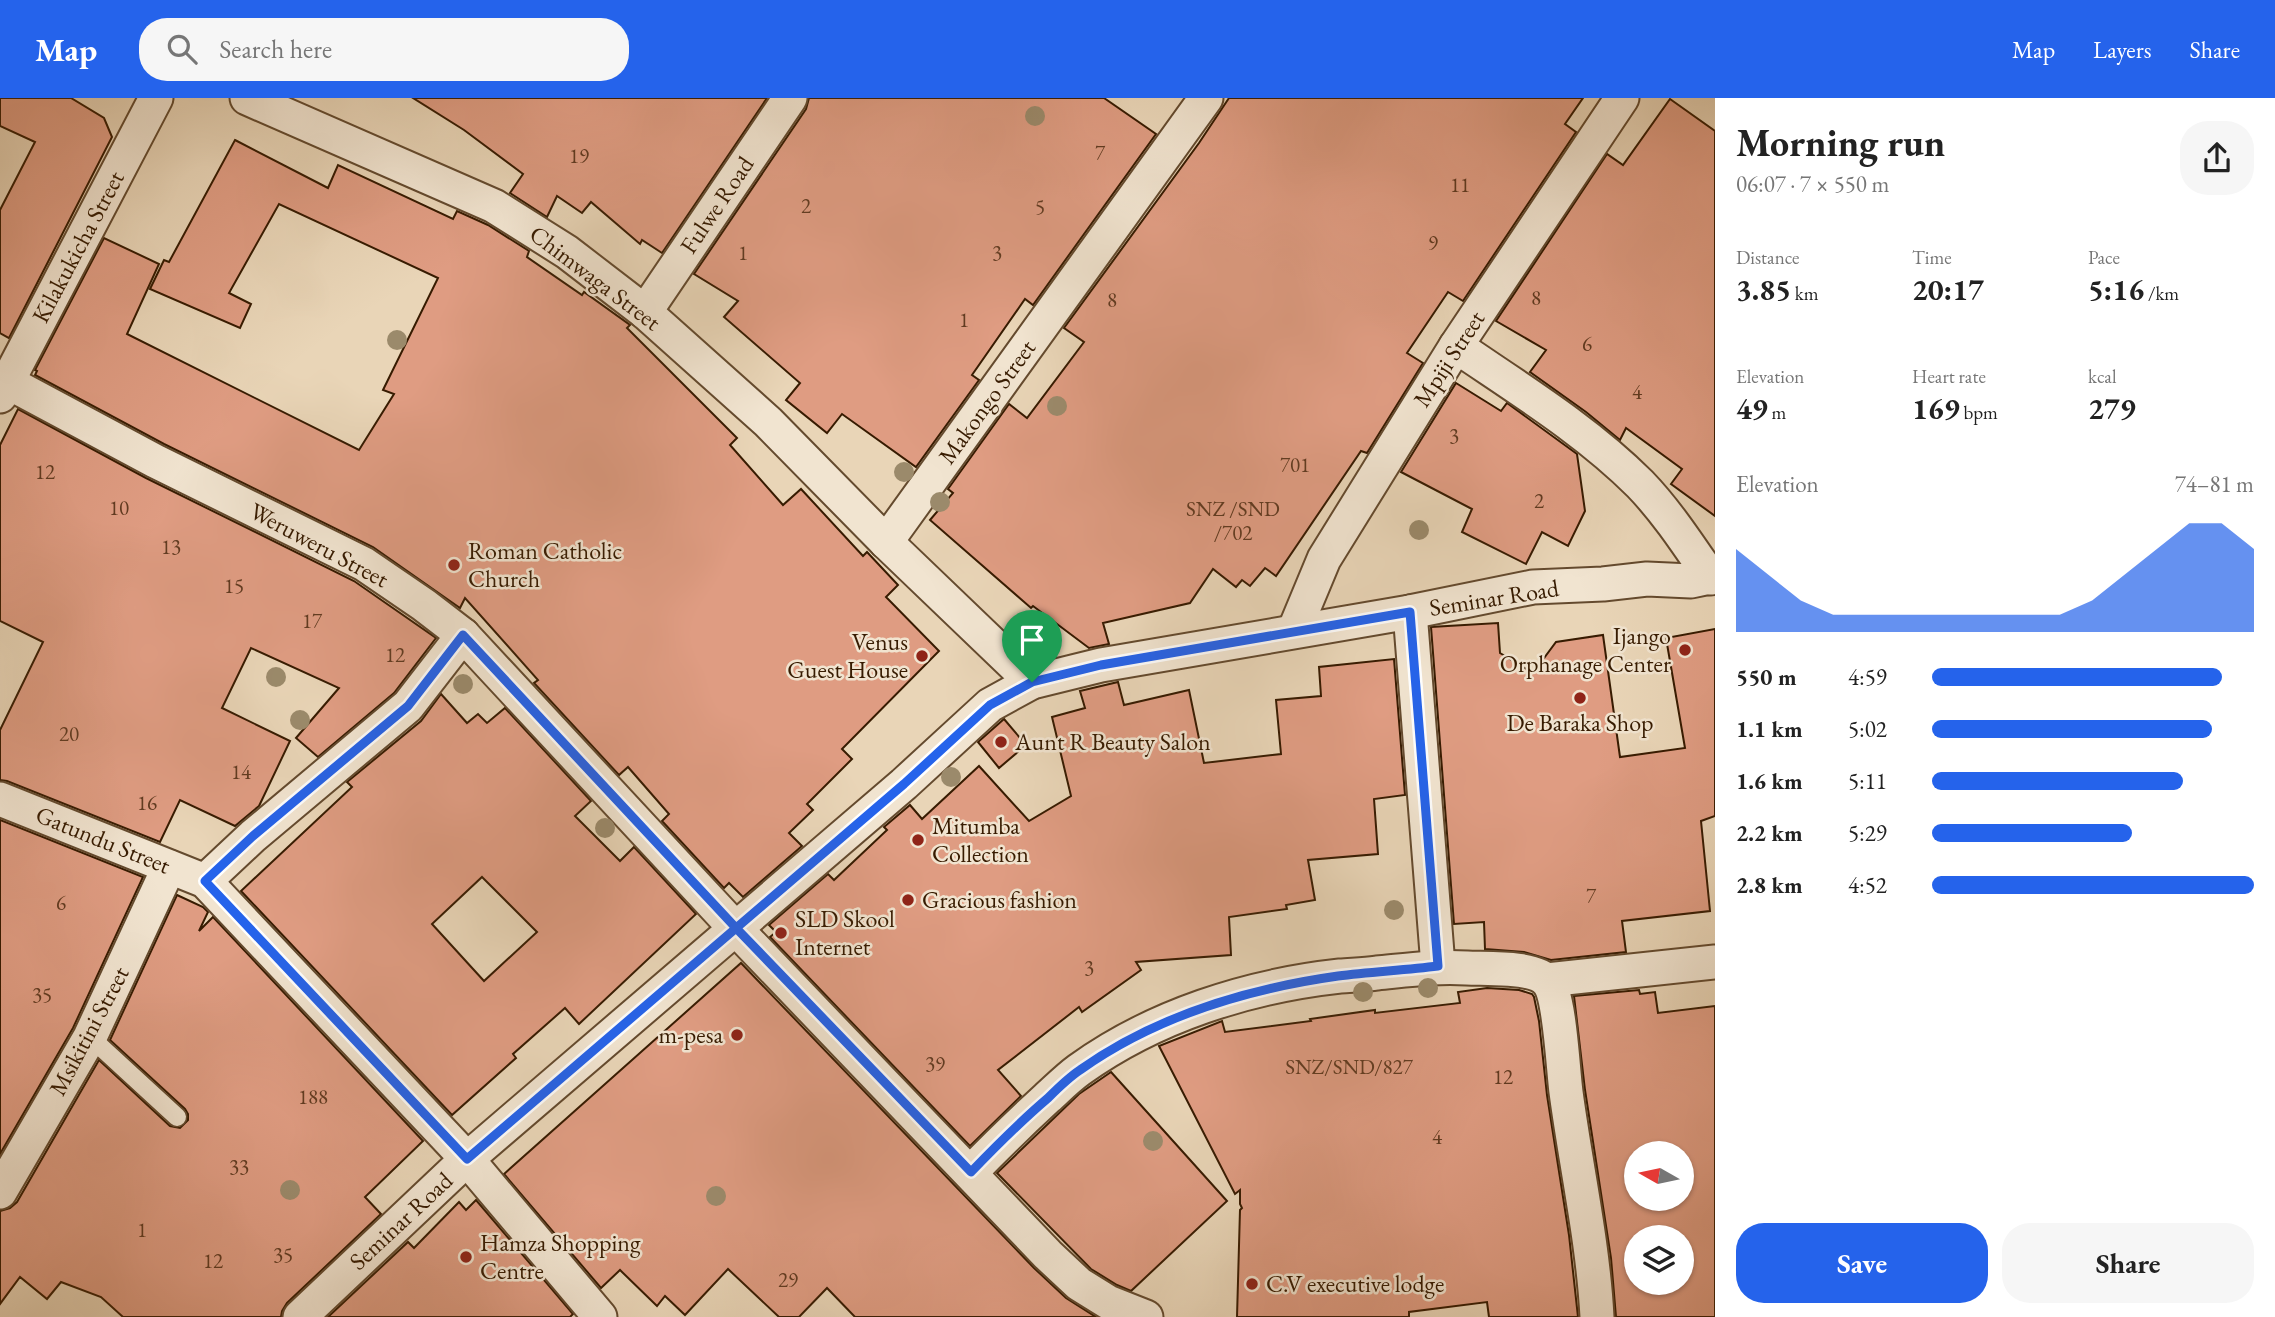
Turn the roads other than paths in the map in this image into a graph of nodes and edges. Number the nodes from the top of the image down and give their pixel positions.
1 (156, 98) edge
2 (247, 98) edge
3 (790, 98) edge
4 (1206, 98) edge
5 (1622, 98) edge
6 (295, 109) edge
7 (645, 312) junction
8 (1456, 346) junction
9 (2, 385) edge
10 (887, 542) junction
11 (1713, 577) edge
12 (1410, 612) junction
13 (1294, 631) junction
14 (463, 635) junction
15 (1032, 682) junction
16 (0, 799) edge
17 (169, 867) junction
18 (205, 881) junction
19 (736, 928) junction
20 (1715, 962) edge
21 (1438, 966) junction
22 (1547, 981) junction
23 (90, 1037) junction
24 (177, 1117) dead end
25 (467, 1159) junction
26 (971, 1172) junction
27 (0, 1192) edge
28 (300, 1317) edge
29 (600, 1317) edge
30 (1146, 1317) edge
31 (1597, 1317) edge

1 - 9 street, Kilakukicha Street
2 - 6 street, Chimwaga Street
3 - 7 street, Fulwe Road
4 - 10 street, Makongo Street
5 - 8 street, Mpiji Street
6 - 7 street, Chimwaga Street
7 - 10 street, Chimwaga Street
8 - 11 street
8 - 13 street, Mpiji Street
9 - 14 street, Weruweru Street
10 - 15 street
11 - 12 street, Seminar Road
12 - 13 street, Seminar Road
12 - 21 street
13 - 15 street, Seminar Road
14 - 18 street
14 - 19 street, Weruweru Street
15 - 19 street, Seminar Road
16 - 17 street, Gatundu Street
17 - 18 street, Gatundu Street
17 - 23 street, Msikitini Street
18 - 25 street, Gatundu Street
19 - 25 street, Seminar Road
19 - 26 street, Weruweru Street
20 - 22 street
21 - 22 street
21 - 26 street
22 - 31 street
23 - 24 lane
23 - 27 street, Msikitini Street
25 - 28 street, Seminar Road
25 - 29 street, Gatundu Street
26 - 30 street, Weruweru Street

